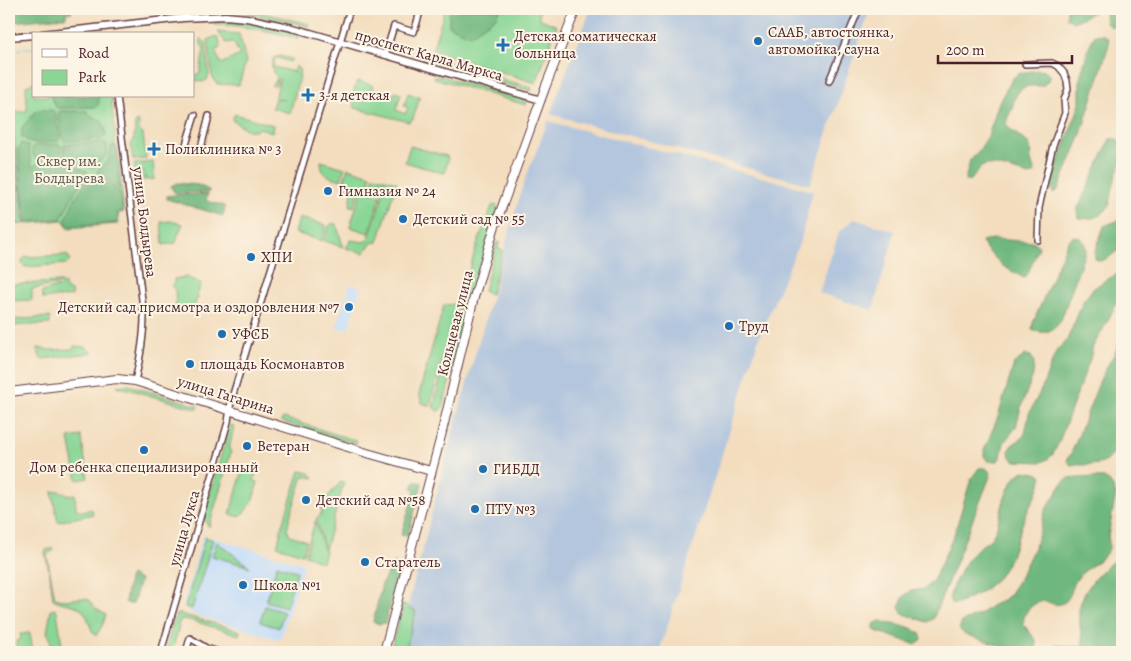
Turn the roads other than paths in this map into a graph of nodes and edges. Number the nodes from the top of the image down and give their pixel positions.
1 (350, 9) edge
2 (413, 9) edge
3 (576, 9) edge
4 (859, 9) edge
5 (109, 26) junction
6 (59, 32) edge
7 (110, 32) edge
8 (32, 35) edge
9 (9, 37) edge
10 (340, 42) junction
11 (385, 55) junction
12 (1024, 64) dead end
13 (829, 81) dead end
14 (117, 98) edge
15 (541, 100) junction
16 (195, 115) dead end
17 (209, 116) dead end
18 (185, 148) dead end
19 (200, 152) dead end
20 (1038, 240) dead end
21 (134, 380) junction
22 (9, 392) edge
23 (229, 411) junction
24 (431, 471) junction
25 (202, 649) edge
26 (162, 652) edge
27 (186, 652) edge
28 (219, 652) edge
29 (384, 652) edge

1 - 10 street, улица Лукса
2 - 11 street
3 - 15 main road, Кольцевая улица
4 - 13 street
5 - 6 street, проспект Карла Маркса
5 - 7 street
5 - 10 street, проспект Карла Маркса
8 - 9 street
10 - 11 street, проспект Карла Маркса
10 - 23 street, улица Лукса
11 - 15 street, проспект Карла Маркса
12 - 20 street
14 - 21 street, улица Болдырева
15 - 24 main road, Кольцевая улица
16 - 18 street
17 - 19 street
21 - 22 main road, улица Гагарина
21 - 23 main road, улица Гагарина
23 - 24 main road, улица Гагарина
23 - 26 street, улица Лукса
24 - 29 main road, Кольцевая улица
25 - 27 street
25 - 28 street

